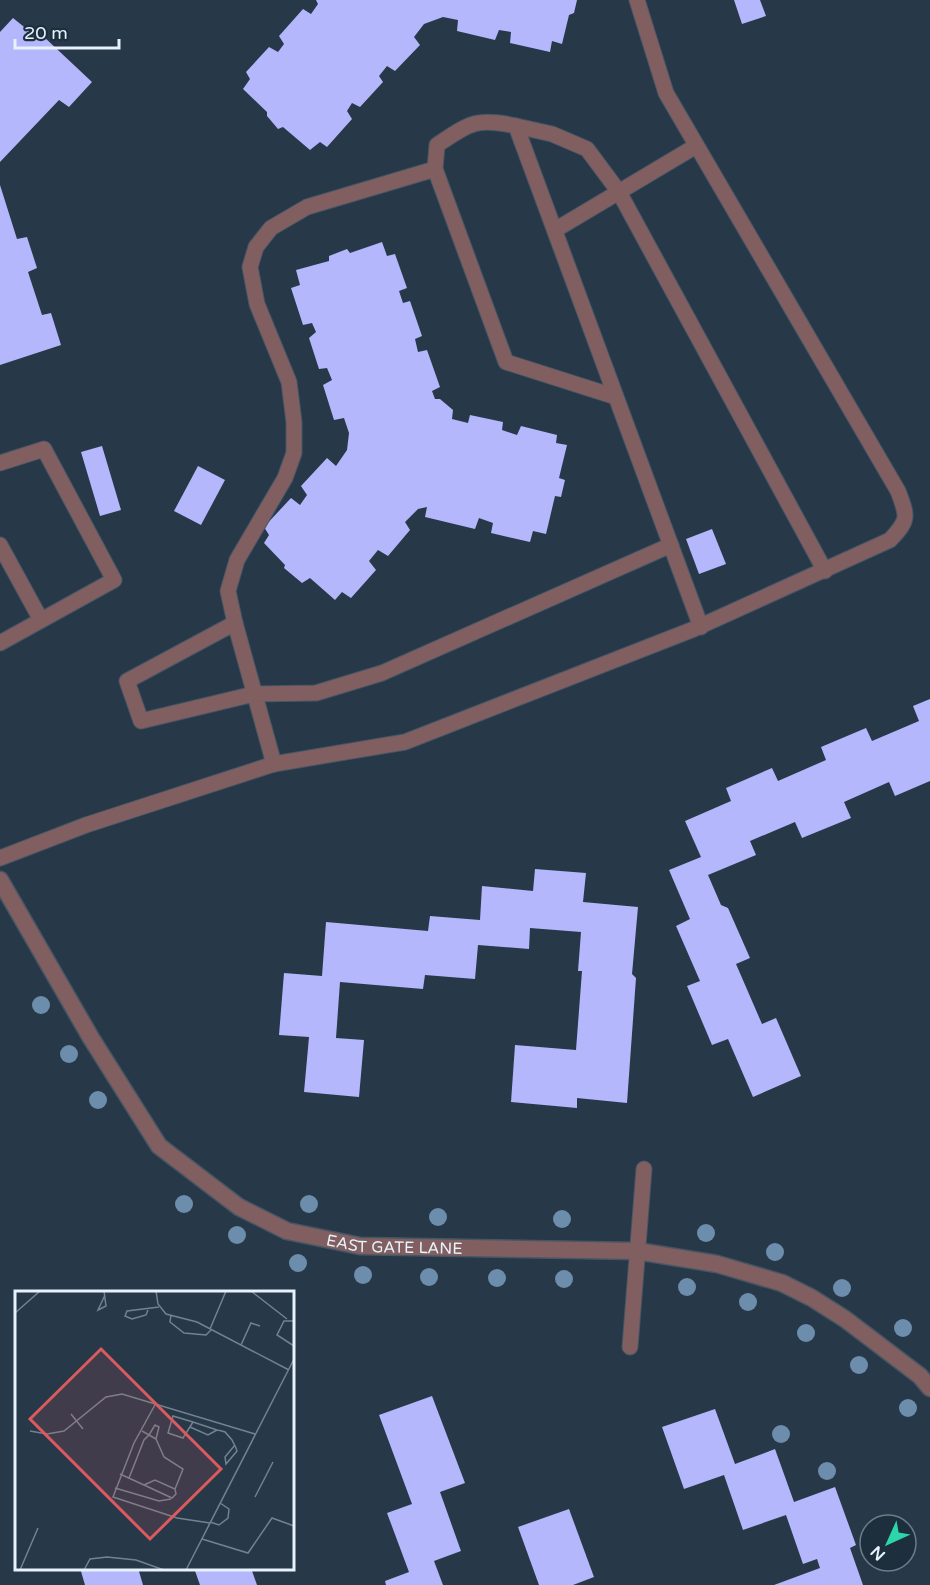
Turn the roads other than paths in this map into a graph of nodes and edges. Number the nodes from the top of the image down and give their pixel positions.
1 (637, 0) edge
2 (516, 126) junction
3 (696, 146) junction
4 (435, 169) junction
5 (619, 192) junction
6 (555, 230) junction
7 (616, 397) junction
8 (0, 463) edge
9 (0, 545) edge
10 (670, 545) junction
11 (825, 571) junction
12 (41, 620) junction
13 (235, 623) junction
14 (701, 627) junction
15 (0, 643) edge
16 (254, 694) junction
17 (274, 764) junction
18 (0, 858) edge
19 (0, 880) edge
20 (644, 1169) dead end
21 (637, 1251) junction
22 (630, 1347) dead end
23 (930, 1388) edge

1 - 3 lane
2 - 4 lane
2 - 5 lane
2 - 6 lane
3 - 5 lane
3 - 11 lane
4 - 7 lane
4 - 13 lane
5 - 6 lane
5 - 11 lane
6 - 7 lane
7 - 10 lane
8 - 12 lane
9 - 12 lane
10 - 14 lane
10 - 16 lane
11 - 14 lane
12 - 15 lane
13 - 16 lane
13 - 16 lane
14 - 17 lane
16 - 17 lane
17 - 18 lane
19 - 21 street, EAST GATE LANE
20 - 21 lane
21 - 22 lane
21 - 23 street, EAST GATE LANE

